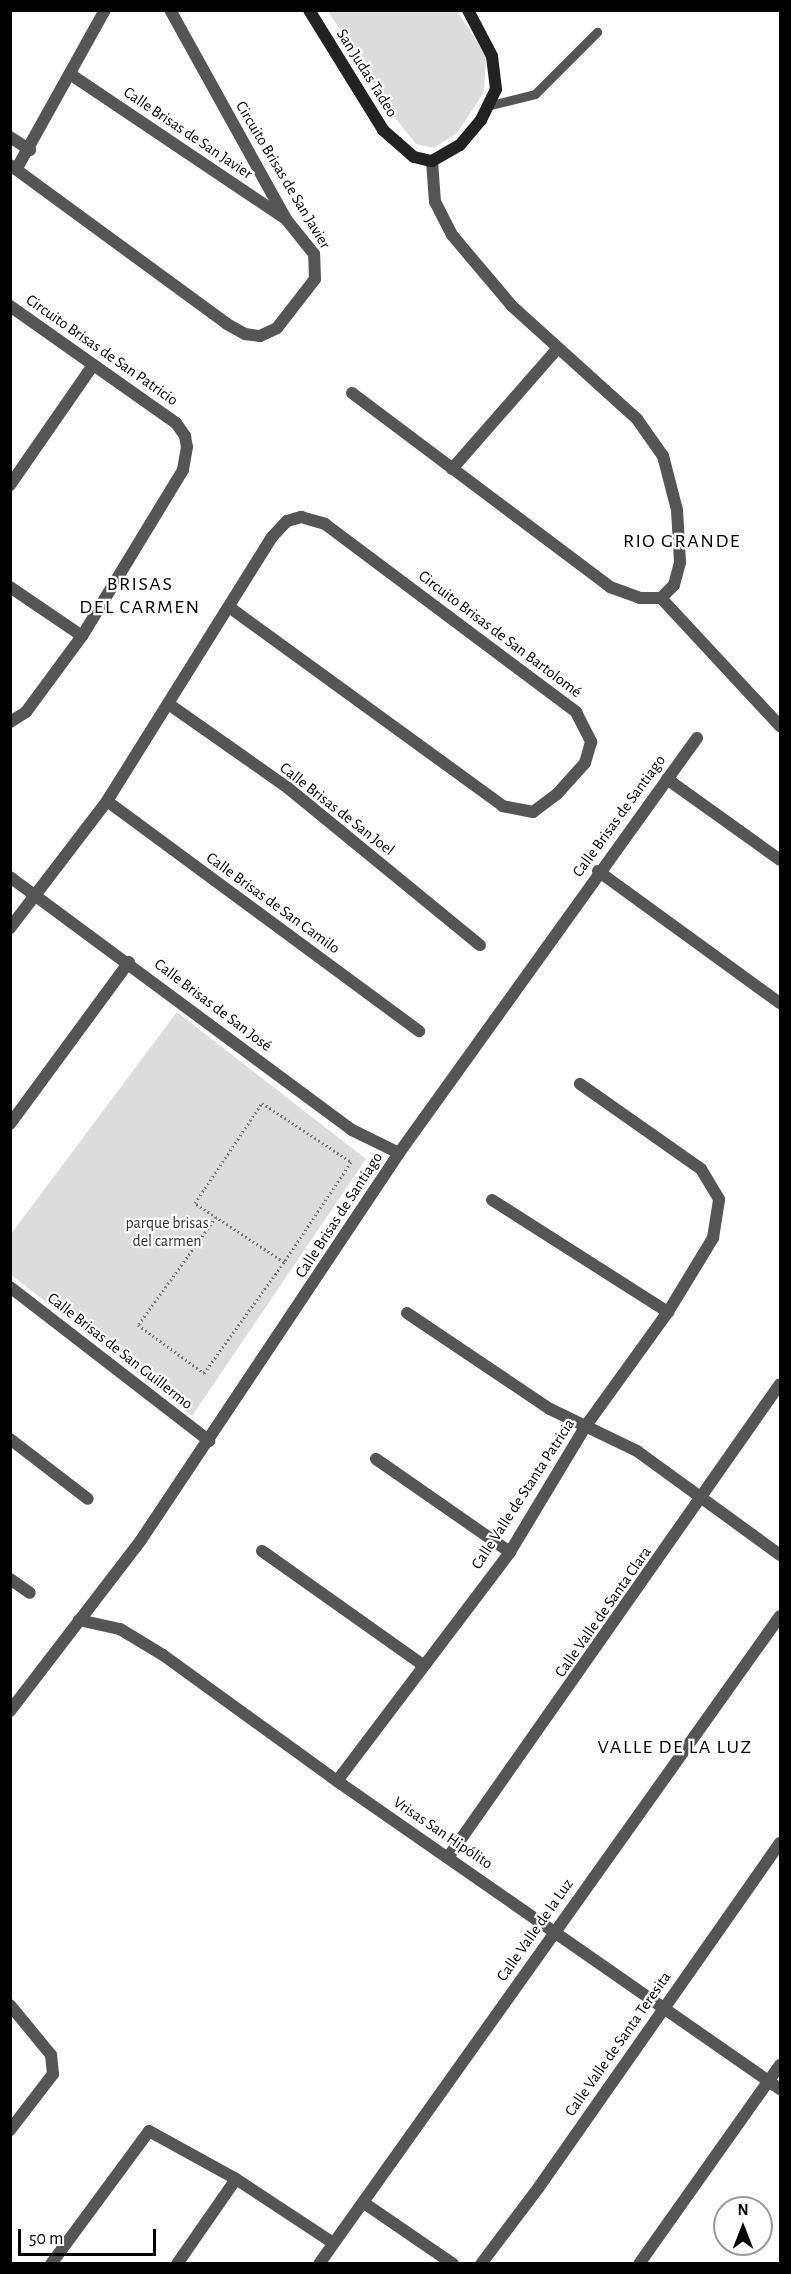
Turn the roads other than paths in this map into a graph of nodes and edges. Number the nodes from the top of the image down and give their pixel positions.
1 (105, 10) edge
2 (170, 10) edge
3 (309, 10) edge
4 (468, 10) edge
5 (597, 32) dead end
6 (70, 74) junction
7 (491, 105) junction
8 (10, 137) edge
9 (30, 150) junction
10 (432, 161) junction
11 (14, 167) edge
12 (286, 219) junction
13 (10, 306) edge
14 (557, 349) junction
15 (93, 365) junction
16 (352, 393) dead end
17 (452, 469) junction
18 (10, 485) edge
19 (10, 587) edge
20 (661, 598) junction
21 (230, 609) junction
22 (82, 636) junction
23 (170, 705) junction
24 (10, 722) edge
25 (780, 726) edge
26 (697, 738) dead end
27 (667, 779) junction
28 (107, 801) junction
29 (780, 860) edge
30 (598, 871) junction
31 (10, 877) edge
32 (36, 894) junction
33 (10, 928) edge
34 (480, 945) dead end
35 (129, 963) junction
36 (780, 1003) edge
37 (419, 1031) dead end
38 (580, 1084) dead end
39 (10, 1124) edge
40 (399, 1153) junction
41 (492, 1200) dead end
42 (10, 1287) edge
43 (668, 1312) junction
44 (407, 1313) dead end
45 (780, 1384) edge
46 (585, 1427) junction
47 (10, 1439) edge
48 (209, 1441) junction
49 (376, 1459) dead end
50 (705, 1497) junction
51 (88, 1499) dead end
52 (262, 1551) dead end
53 (510, 1552) junction
54 (780, 1554) edge
55 (10, 1579) edge
56 (30, 1593) dead end
57 (780, 1616) edge
58 (79, 1620) junction
59 (423, 1665) junction
60 (10, 1711) edge
61 (337, 1781) junction
62 (780, 1843) edge
63 (448, 1856) junction
64 (555, 1929) junction
65 (10, 2005) edge
66 (663, 2007) junction
67 (780, 2065) edge
68 (769, 2081) junction
69 (780, 2089) edge
70 (10, 2130) edge
71 (236, 2179) junction
72 (364, 2203) junction
73 (333, 2243) junction
74 (51, 2264) edge
75 (177, 2264) edge
76 (319, 2264) edge
77 (453, 2264) edge
78 (481, 2264) edge
79 (639, 2264) edge

1 - 6 street, Circuito Brisas de San Javier
2 - 12 street, Circuito Brisas de San Javier
3 - 10 street, San Judas Tadeo
4 - 7 street
5 - 7 lane
6 - 9 street, Circuito Brisas de San Javier
6 - 12 street, Calle Brisas de San Javier
7 - 10 street
8 - 9 street
9 - 11 street, Circuito Brisas de San Javier
10 - 14 street
11 - 12 street, Circuito Brisas de San Javier
13 - 15 street, Circuito Brisas de San Patricio
14 - 17 street
14 - 20 street
15 - 18 street
15 - 22 street, Circuito Brisas de San Patricio
16 - 17 street
17 - 20 street
19 - 22 street
20 - 25 street
21 - 21 street, Circuito Brisas de San Bartolomé
21 - 23 street, Circuito Brisas de San Bartolomé
22 - 24 street, Circuito Brisas de San Patricio
23 - 28 street, Circuito Brisas de San Bartolomé
23 - 34 street, Calle Brisas de San Joel
26 - 27 street, Calle Brisas de Santiago
27 - 29 street
27 - 30 street, Calle Brisas de Santiago
28 - 32 street, Circuito Brisas de San Bartolomé
28 - 37 street, Calle Brisas de San Camilo
30 - 36 street
30 - 40 street, Calle Brisas de Santiago
31 - 32 street, Calle Brisas de San José
32 - 33 street, Circuito Brisas de San Bartolomé
32 - 35 street, Calle Brisas de San José
35 - 39 street
35 - 40 street, Calle Brisas de San José
38 - 43 street, Calle Valle de Stanta Patricia
40 - 48 street, Calle Brisas de Santiago
41 - 43 street
42 - 48 street, Calle Brisas de San Guillermo
43 - 46 street, Calle Valle de Stanta Patricia
44 - 46 street
45 - 50 street, Calle Valle de Santa Clara
46 - 50 street
46 - 53 street, Calle Valle de Stanta Patricia
47 - 51 street
48 - 58 street, Calle Brisas de Santiago
49 - 53 street
50 - 54 street
50 - 63 street, Calle Valle de Santa Clara
52 - 59 street
53 - 59 street, Calle Valle de Stanta Patricia
55 - 56 street
57 - 64 street, Calle Valle de la Luz
58 - 60 street, Calle Brisas de Santiago
58 - 61 street, Vrisas San Hipólito
59 - 61 street, Calle Valle de Stanta Patricia
61 - 63 street, Vrisas San Hipólito
62 - 66 street, Calle Valle de Santa Teresita
63 - 64 street, Vrisas San Hipólito
64 - 66 street, Vrisas San Hipólito
64 - 72 street, Calle Valle de la Luz
65 - 70 street
66 - 68 street, Vrisas San Hipólito
66 - 78 street, Calle Valle de Santa Teresita
67 - 68 street
68 - 69 street, Vrisas San Hipólito
68 - 79 street
71 - 73 street
71 - 74 street
71 - 75 street
72 - 73 street, Calle Valle de la Luz
72 - 77 street
73 - 76 street, Calle Valle de la Luz

